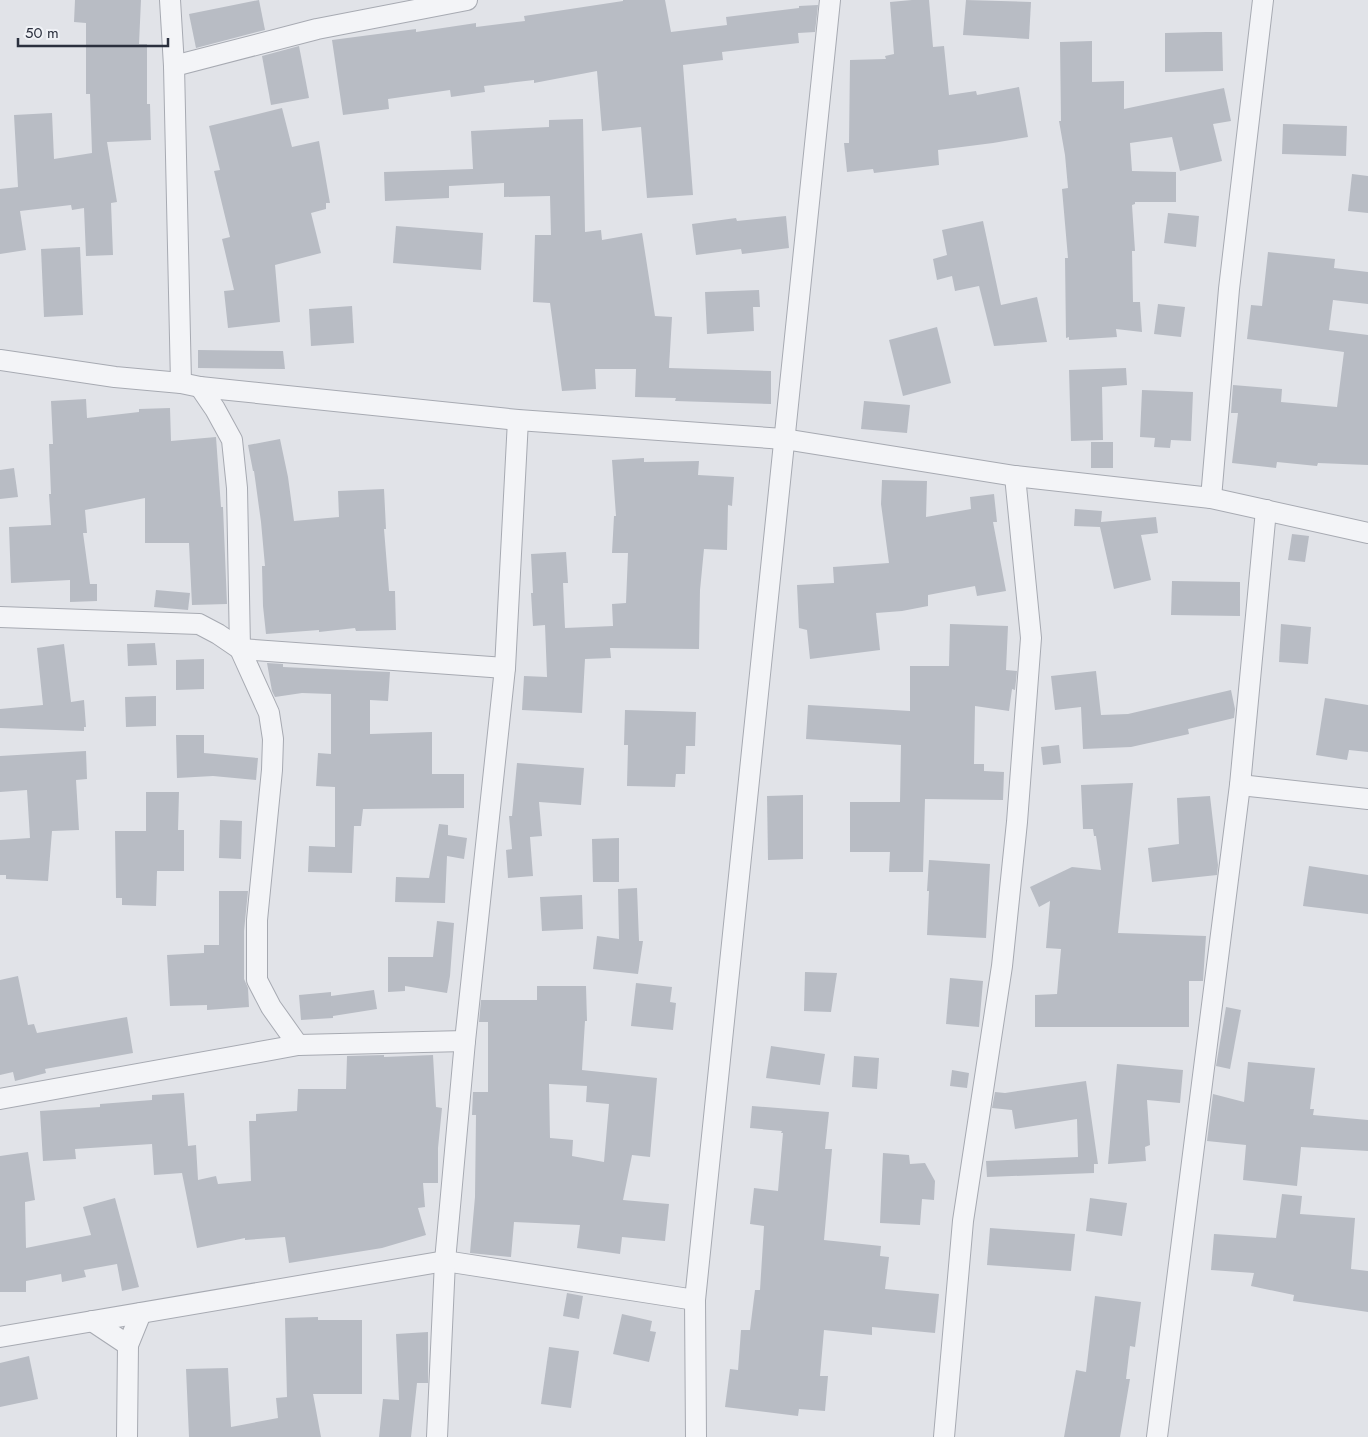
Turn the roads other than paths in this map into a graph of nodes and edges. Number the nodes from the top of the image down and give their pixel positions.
1 (170, 0) edge
2 (467, 0) edge
3 (830, 0) edge
4 (1264, 0) edge
5 (174, 66) junction
6 (0, 360) edge
7 (190, 385) junction
8 (518, 420) junction
9 (784, 439) junction
10 (1014, 476) junction
11 (1211, 498) junction
12 (1266, 510) junction
13 (1368, 533) edge
14 (0, 617) edge
15 (240, 649) junction
16 (505, 668) junction
17 (1240, 785) junction
18 (1368, 799) edge
19 (466, 1041) junction
20 (298, 1045) junction
21 (0, 1099) edge
22 (444, 1261) junction
23 (695, 1300) junction
24 (141, 1313) junction
25 (92, 1321) junction
26 (0, 1337) edge
27 (128, 1344) junction
28 (127, 1437) edge
29 (437, 1437) edge
30 (696, 1437) edge
31 (944, 1437) edge
32 (1157, 1437) edge

1 - 5 street
2 - 5 street
3 - 9 street
4 - 11 street
5 - 7 street
6 - 7 street
7 - 8 street
7 - 15 street
8 - 9 street
8 - 16 street
9 - 10 street
9 - 23 street
10 - 11 street
10 - 31 street
11 - 12 street
12 - 13 street
12 - 17 street
14 - 15 street
15 - 16 street
15 - 20 street
16 - 19 street
17 - 18 street
17 - 32 street
19 - 20 street
19 - 22 street
20 - 21 street
22 - 23 street
22 - 24 street
22 - 29 street
23 - 30 street
24 - 25 street
24 - 27 street
25 - 26 street
25 - 27 street
27 - 28 street

